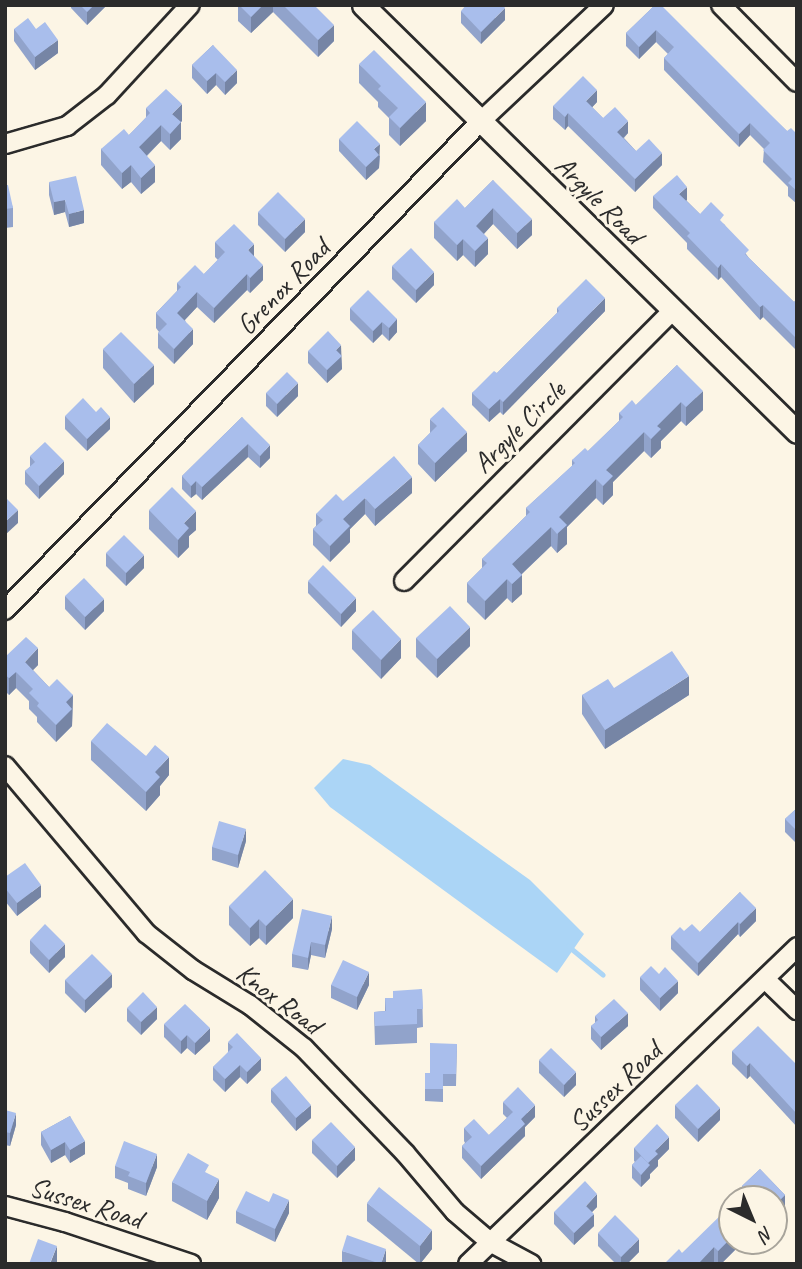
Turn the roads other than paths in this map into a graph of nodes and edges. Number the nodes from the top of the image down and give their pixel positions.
1 (190, 5) edge
2 (363, 5) edge
3 (604, 5) edge
4 (721, 5) edge
5 (797, 82) edge
6 (480, 122) junction
7 (5, 144) edge
8 (672, 311) junction
9 (797, 432) edge
10 (404, 581) dead end
11 (5, 610) edge
12 (5, 766) edge
13 (797, 947) edge
14 (765, 979) junction
15 (797, 1010) edge
16 (5, 1206) edge
17 (491, 1242) junction
18 (191, 1264) edge
19 (468, 1264) edge
20 (531, 1264) edge

1 - 7 street
2 - 6 street, Argyle Road
3 - 6 street, Grenox Road
4 - 5 street
6 - 8 street, Argyle Road
6 - 11 street, Grenox Road
8 - 9 street, Argyle Road
8 - 10 street, Argyle Circle
12 - 17 street, Knox Road
13 - 14 street, Sussex Road
14 - 15 street
14 - 17 street, Sussex Road
16 - 18 street, Sussex Road
17 - 19 street, Sussex Road
17 - 20 street, Knox Road

